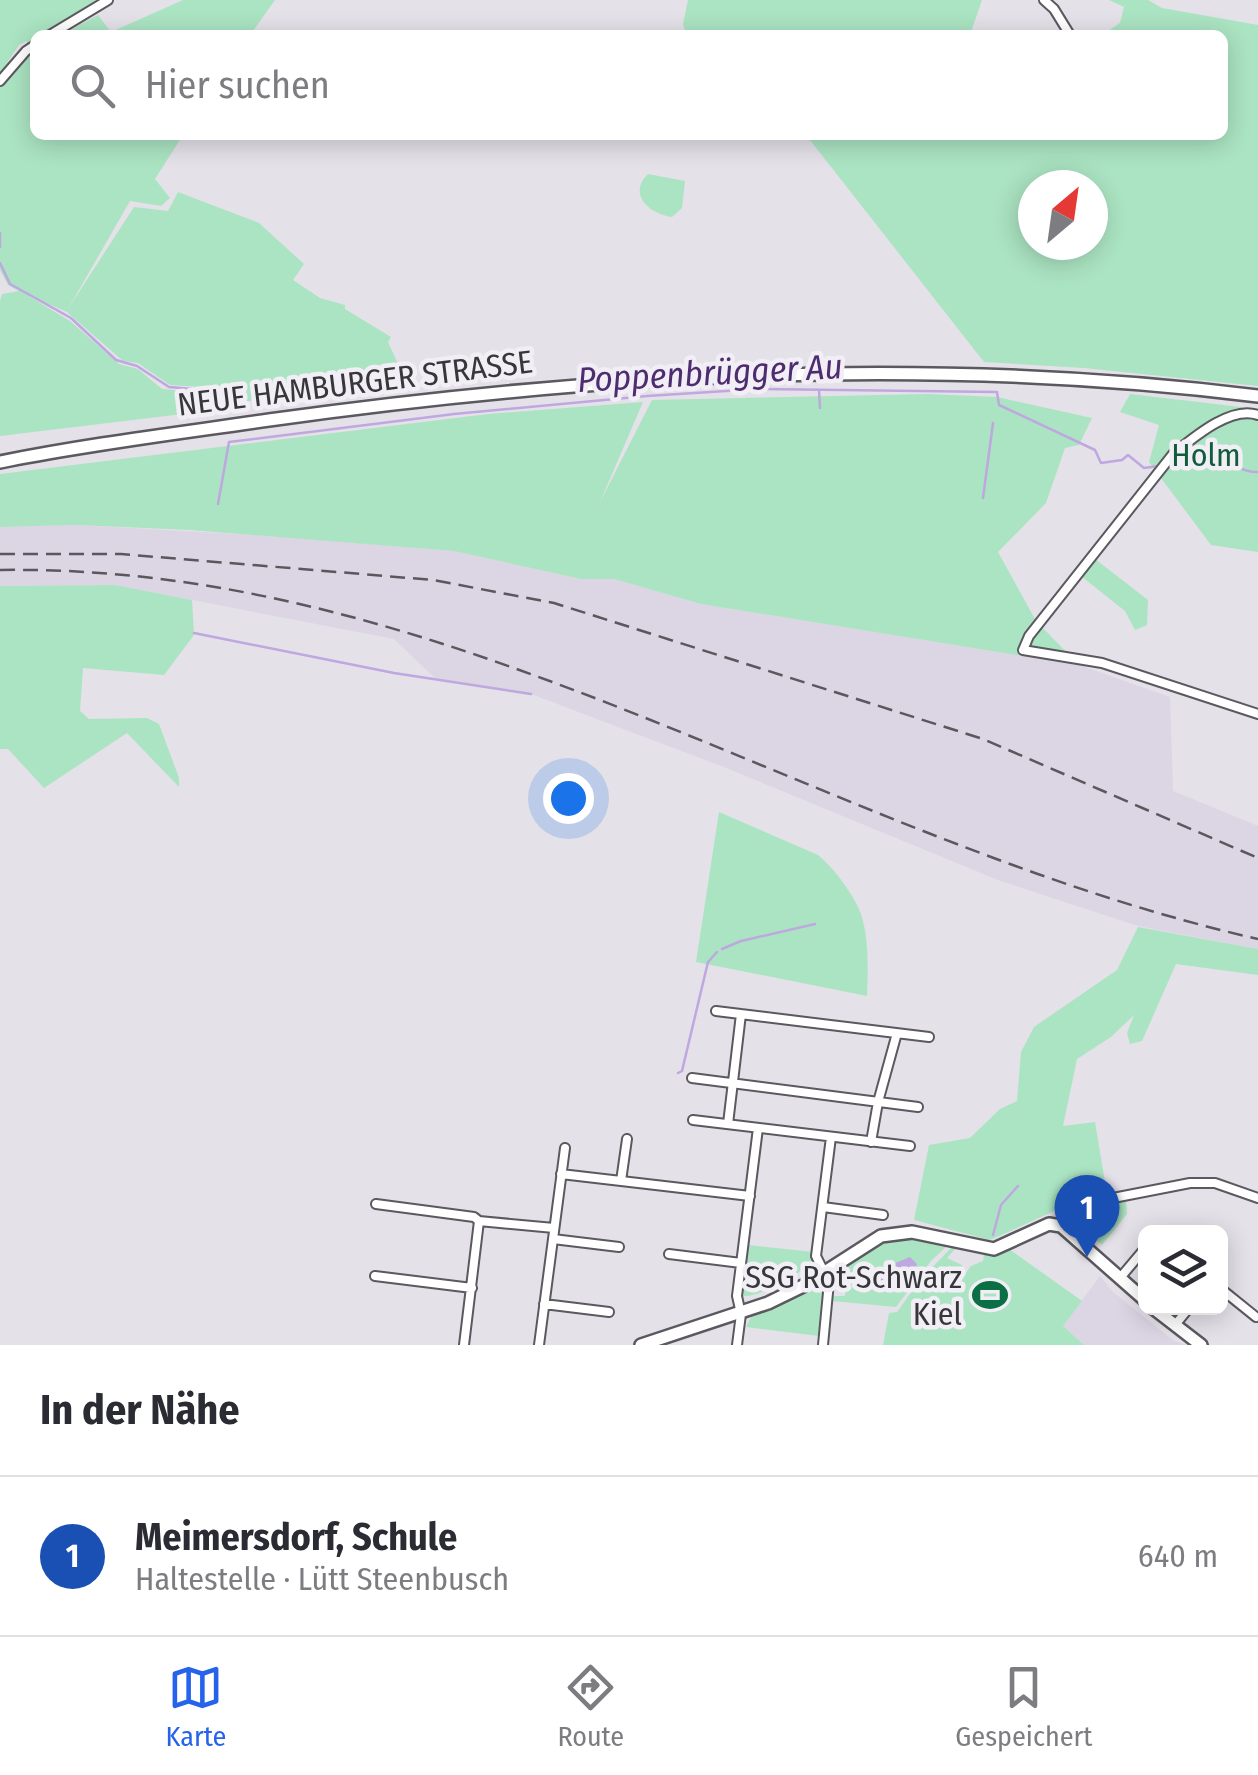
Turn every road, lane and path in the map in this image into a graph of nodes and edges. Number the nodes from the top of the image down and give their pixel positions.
1 (108, 0) edge
2 (1044, 0) edge
3 (58, 30) edge
4 (1067, 30) edge
5 (30, 48) edge
6 (0, 81) edge
7 (1258, 396) edge
8 (1258, 415) edge
9 (0, 462) edge
10 (1258, 714) edge
11 (716, 1011) dead end
12 (741, 1014) junction
13 (897, 1033) junction
14 (928, 1037) dead end
15 (692, 1078) dead end
16 (732, 1084) junction
17 (878, 1102) junction
18 (918, 1107) dead end
19 (693, 1120) dead end
20 (728, 1124) junction
21 (758, 1128) junction
22 (831, 1137) junction
23 (627, 1139) dead end
24 (871, 1142) junction
25 (910, 1146) dead end
26 (565, 1148) dead end
27 (561, 1174) junction
28 (621, 1181) junction
29 (750, 1196) junction
30 (1258, 1198) edge
31 (376, 1204) dead end
32 (823, 1207) junction
33 (883, 1215) dead end
34 (479, 1220) junction
35 (1062, 1226) junction
36 (554, 1228) junction
37 (553, 1239) junction
38 (619, 1247) dead end
39 (669, 1254) dead end
40 (1138, 1256) edge
41 (742, 1263) junction
42 (823, 1272) junction
43 (375, 1276) dead end
44 (1118, 1280) junction
45 (472, 1288) junction
46 (1228, 1294) edge
47 (1138, 1295) edge
48 (544, 1304) junction
49 (609, 1312) dead end
50 (740, 1314) junction
51 (1162, 1315) edge
52 (1183, 1315) edge
53 (1256, 1316) edge
54 (1175, 1325) junction
55 (464, 1345) edge
56 (539, 1345) edge
57 (641, 1345) edge
58 (738, 1345) edge
59 (823, 1345) edge
60 (1201, 1345) edge

1 - 3 street
2 - 4 street
5 - 6 street
7 - 9 main road, NEUE HAMBURGER STRASSE
8 - 10 street
11 - 12 street
12 - 13 street
12 - 16 street
13 - 14 street
13 - 17 street
15 - 16 street
16 - 17 street
16 - 20 street
17 - 18 street
17 - 24 street
19 - 20 street
20 - 21 street
21 - 22 street
21 - 29 street
22 - 24 street
22 - 32 street
23 - 28 street
24 - 25 street
26 - 27 street
27 - 28 street
27 - 36 street
28 - 29 street
29 - 41 street
30 - 35 street
31 - 34 street
32 - 33 street
32 - 42 street
34 - 36 street
34 - 45 street
35 - 42 main road
35 - 44 main road
36 - 37 street
37 - 38 street
37 - 48 street
39 - 41 street
40 - 44 street
41 - 50 street
42 - 50 main road
42 - 59 street
43 - 45 street
44 - 47 main road
45 - 55 street
46 - 53 street
48 - 49 street
48 - 56 street
50 - 57 main road
50 - 58 street
51 - 54 main road
52 - 54 street
54 - 60 main road

